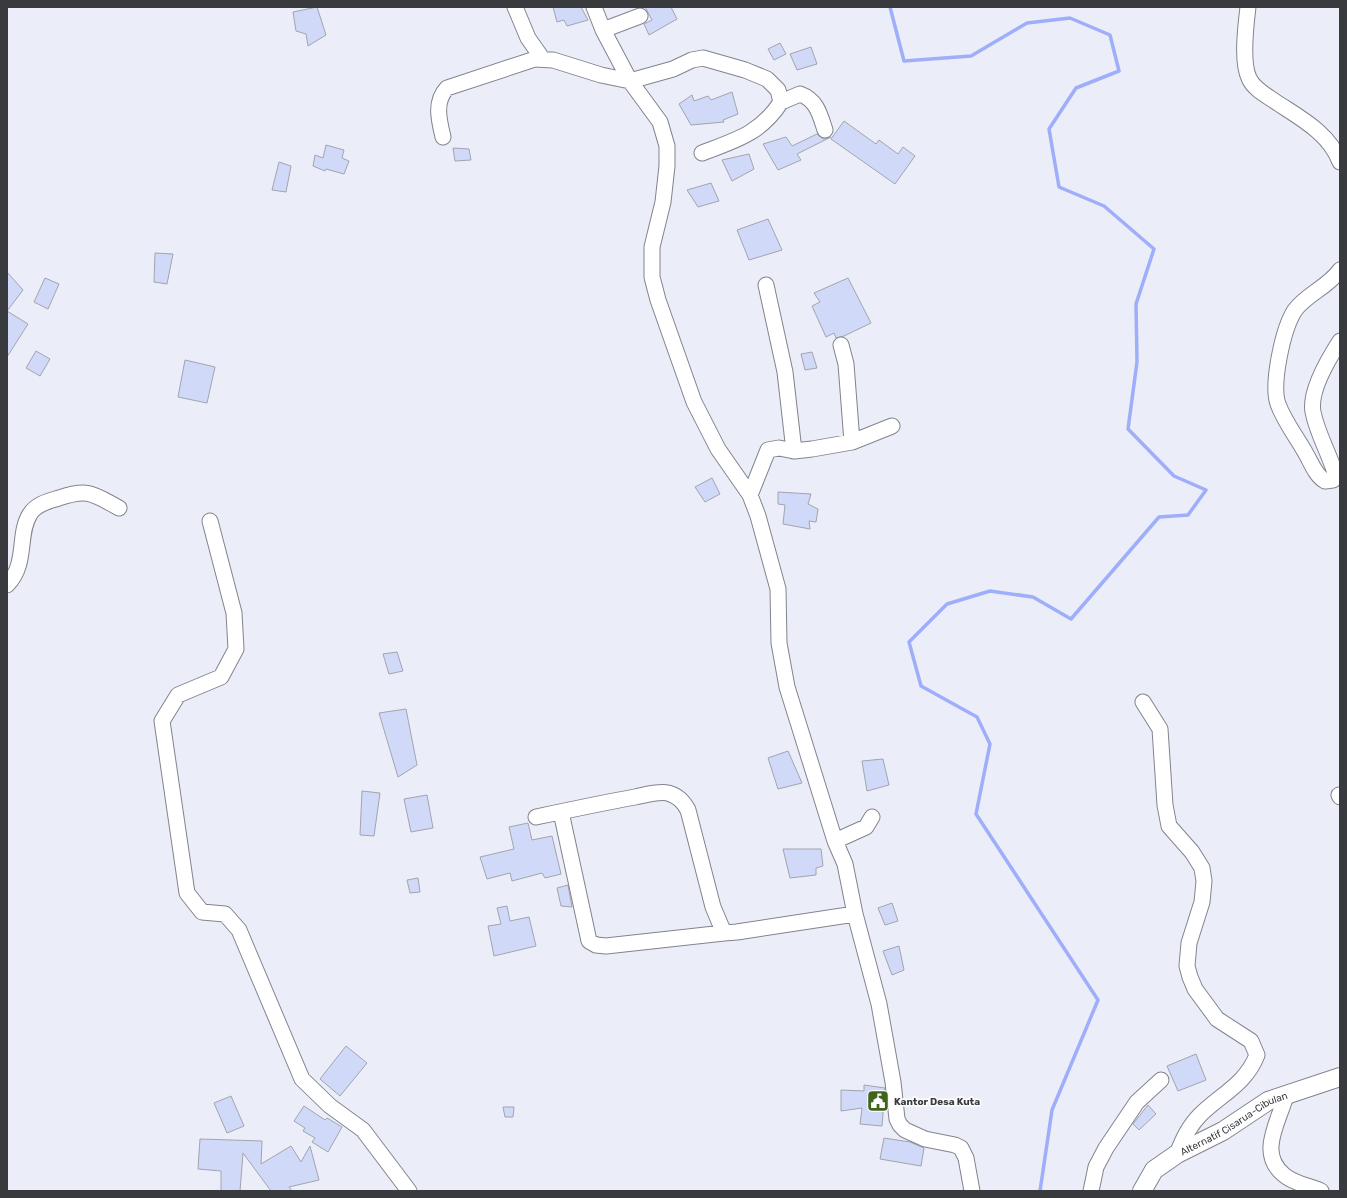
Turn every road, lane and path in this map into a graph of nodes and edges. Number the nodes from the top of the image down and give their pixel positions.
1 (516, 7) edge
2 (594, 7) edge
3 (1248, 7) edge
4 (640, 16) dead end
5 (603, 30) junction
6 (542, 58) junction
7 (630, 81) junction
8 (781, 102) junction
9 (825, 130) dead end
10 (443, 137) dead end
11 (702, 153) dead end
12 (1340, 162) edge
13 (1340, 270) edge
14 (766, 285) dead end
15 (1340, 341) edge
16 (841, 345) dead end
17 (892, 426) dead end
18 (852, 442) junction
19 (794, 451) junction
20 (750, 495) junction
21 (119, 508) dead end
22 (210, 520) dead end
23 (7, 585) edge
24 (1143, 702) dead end
25 (561, 812) junction
26 (536, 817) dead end
27 (872, 817) dead end
28 (835, 841) junction
29 (855, 914) junction
30 (724, 933) junction
31 (1340, 1077) edge
32 (1162, 1080) dead end
33 (1286, 1095) junction
34 (1177, 1154) junction
35 (409, 1191) edge
36 (972, 1191) edge
37 (1091, 1191) edge
38 (1142, 1191) edge
39 (1321, 1191) edge

1 - 6 street
2 - 5 street
3 - 12 street
4 - 5 street
5 - 7 street
6 - 7 street
6 - 10 street
7 - 8 street
7 - 20 street
8 - 9 street
8 - 11 street
13 - 15 street
14 - 19 street
16 - 18 street
17 - 18 street
18 - 19 street
19 - 20 street
20 - 28 street
21 - 23 street
22 - 35 street
24 - 34 street
25 - 26 street
25 - 30 street
25 - 30 street
27 - 28 street
28 - 29 street
29 - 30 street
29 - 36 street
31 - 33 main road, Alternatif Cisarua-Cibulan
32 - 37 street
33 - 34 main road, Alternatif Cisarua-Cibulan
33 - 39 street
34 - 38 main road, Alternatif Cisarua-Cibulan

